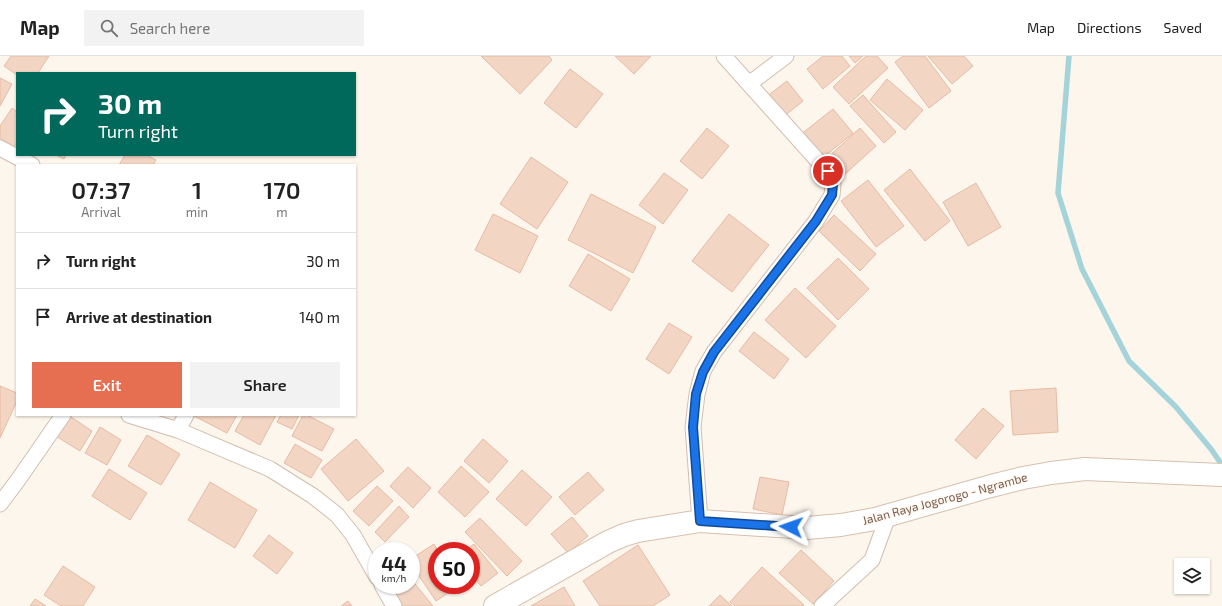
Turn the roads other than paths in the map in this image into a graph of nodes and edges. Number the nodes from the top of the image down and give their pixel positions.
1 (724, 56) edge
2 (786, 56) edge
3 (749, 84) junction
4 (0, 148) edge
5 (30, 164) edge
6 (62, 416) edge
7 (132, 416) edge
8 (185, 416) edge
9 (178, 430) junction
10 (1222, 475) edge
11 (0, 504) edge
12 (888, 516) junction
13 (700, 521) junction
14 (368, 561) edge
15 (387, 594) edge
16 (394, 606) edge
17 (495, 606) edge
18 (822, 606) edge

1 - 3 street
2 - 3 street
3 - 13 street
4 - 5 street
6 - 11 street
7 - 9 street
8 - 9 street
9 - 14 street
10 - 12 main road, Jalan Raya Jogorogo - Ngrambe
12 - 13 main road, Jalan Raya Jogorogo - Ngrambe
12 - 18 street
13 - 17 main road, Jalan Raya Jogorogo - Ngrambe
15 - 16 street

